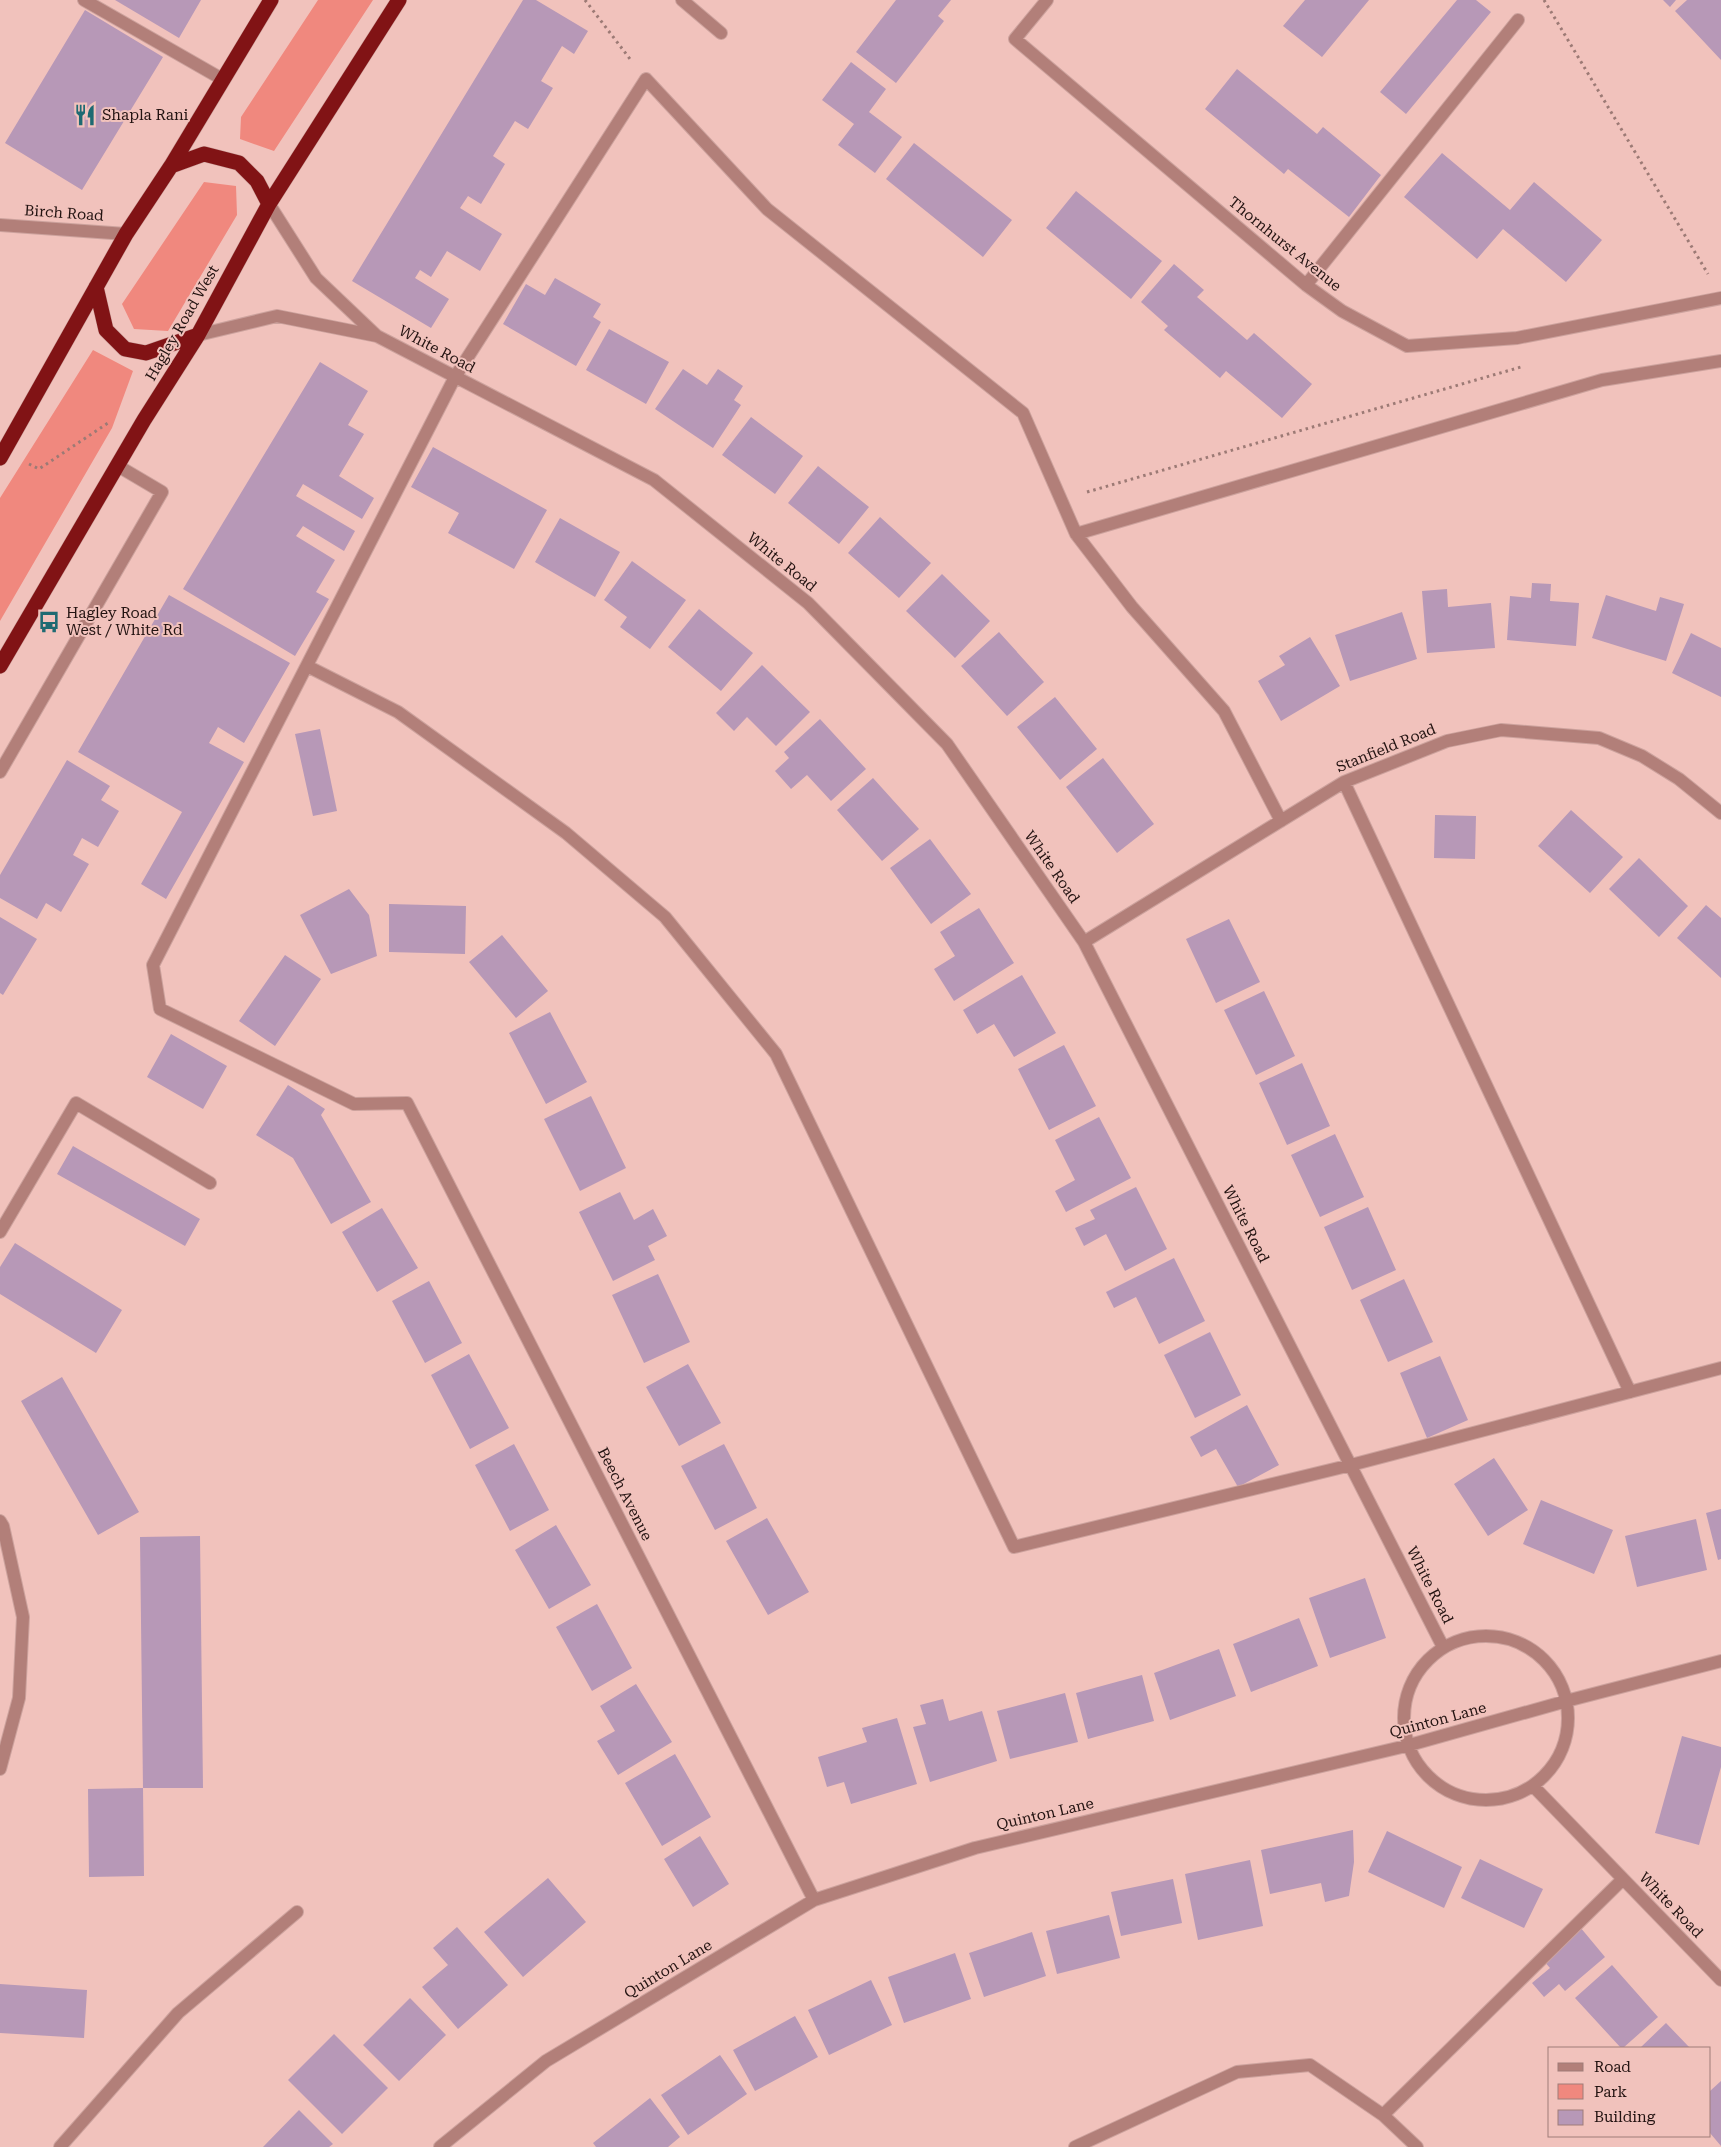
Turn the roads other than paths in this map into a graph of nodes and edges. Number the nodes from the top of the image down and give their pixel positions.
1 (84, 0) edge
2 (271, 0) edge
3 (399, 0) edge
4 (682, 0) edge
5 (1046, 0) edge
6 (1518, 20) dead end
7 (721, 33) dead end
8 (222, 79) junction
9 (171, 166) junction
10 (269, 204) junction
11 (0, 225) edge
12 (126, 234) junction
13 (1306, 285) junction
14 (96, 287) junction
15 (1721, 298) edge
16 (198, 334) junction
17 (377, 336) junction
18 (1721, 362) edge
19 (455, 377) junction
20 (2, 455) edge
21 (118, 466) junction
22 (1076, 534) junction
23 (0, 666) edge
24 (307, 666) junction
25 (0, 772) edge
26 (1344, 782) junction
27 (1721, 813) edge
28 (1281, 821) junction
29 (1084, 942) junction
30 (210, 1183) dead end
31 (0, 1232) edge
32 (1721, 1368) edge
33 (1630, 1392) junction
34 (1351, 1465) junction
35 (0, 1520) edge
36 (1442, 1645) junction
37 (1721, 1661) edge
38 (1570, 1700) junction
39 (1406, 1746) junction
40 (0, 1769) edge
41 (1535, 1788) junction
42 (1623, 1879) junction
43 (814, 1900) junction
44 (297, 1912) dead end
45 (1721, 1980) edge
46 (1383, 2115) junction
47 (60, 2147) edge
48 (440, 2147) edge
49 (1075, 2147) edge
50 (1416, 2147) edge

1 - 8 street
2 - 8 highway
3 - 10 highway, Hagley Road West
4 - 7 street
5 - 13 street, Thornhurst Avenue
6 - 13 street
8 - 9 highway
9 - 10 highway
9 - 12 highway
10 - 16 highway, Hagley Road West
10 - 17 street, White Road
11 - 12 street, Birch Road
12 - 14 highway
13 - 15 street, Thornhurst Avenue
14 - 16 highway
14 - 20 highway
16 - 17 street, White Road
16 - 21 highway, Hagley Road West
17 - 19 street, White Road
18 - 22 street
19 - 22 street
19 - 24 street
19 - 29 street, White Road
21 - 23 highway, Hagley Road West
21 - 25 street
22 - 28 street
24 - 34 street
24 - 43 street, Beech Avenue
26 - 27 street, Stanfield Road
26 - 28 street, Stanfield Road
26 - 33 street
28 - 29 street, Stanfield Road
29 - 34 street, White Road
30 - 31 street
32 - 33 street
33 - 34 street
34 - 36 street, White Road
35 - 40 street
36 - 38 street, White Road
36 - 39 street, White Road
37 - 38 street, Quinton Lane
38 - 39 street, Quinton Lane
38 - 41 street
39 - 41 street
39 - 43 street, Quinton Lane
41 - 42 street, White Road
42 - 45 street, White Road
42 - 46 street
43 - 48 street, Quinton Lane
44 - 47 street
46 - 49 street
46 - 50 street

